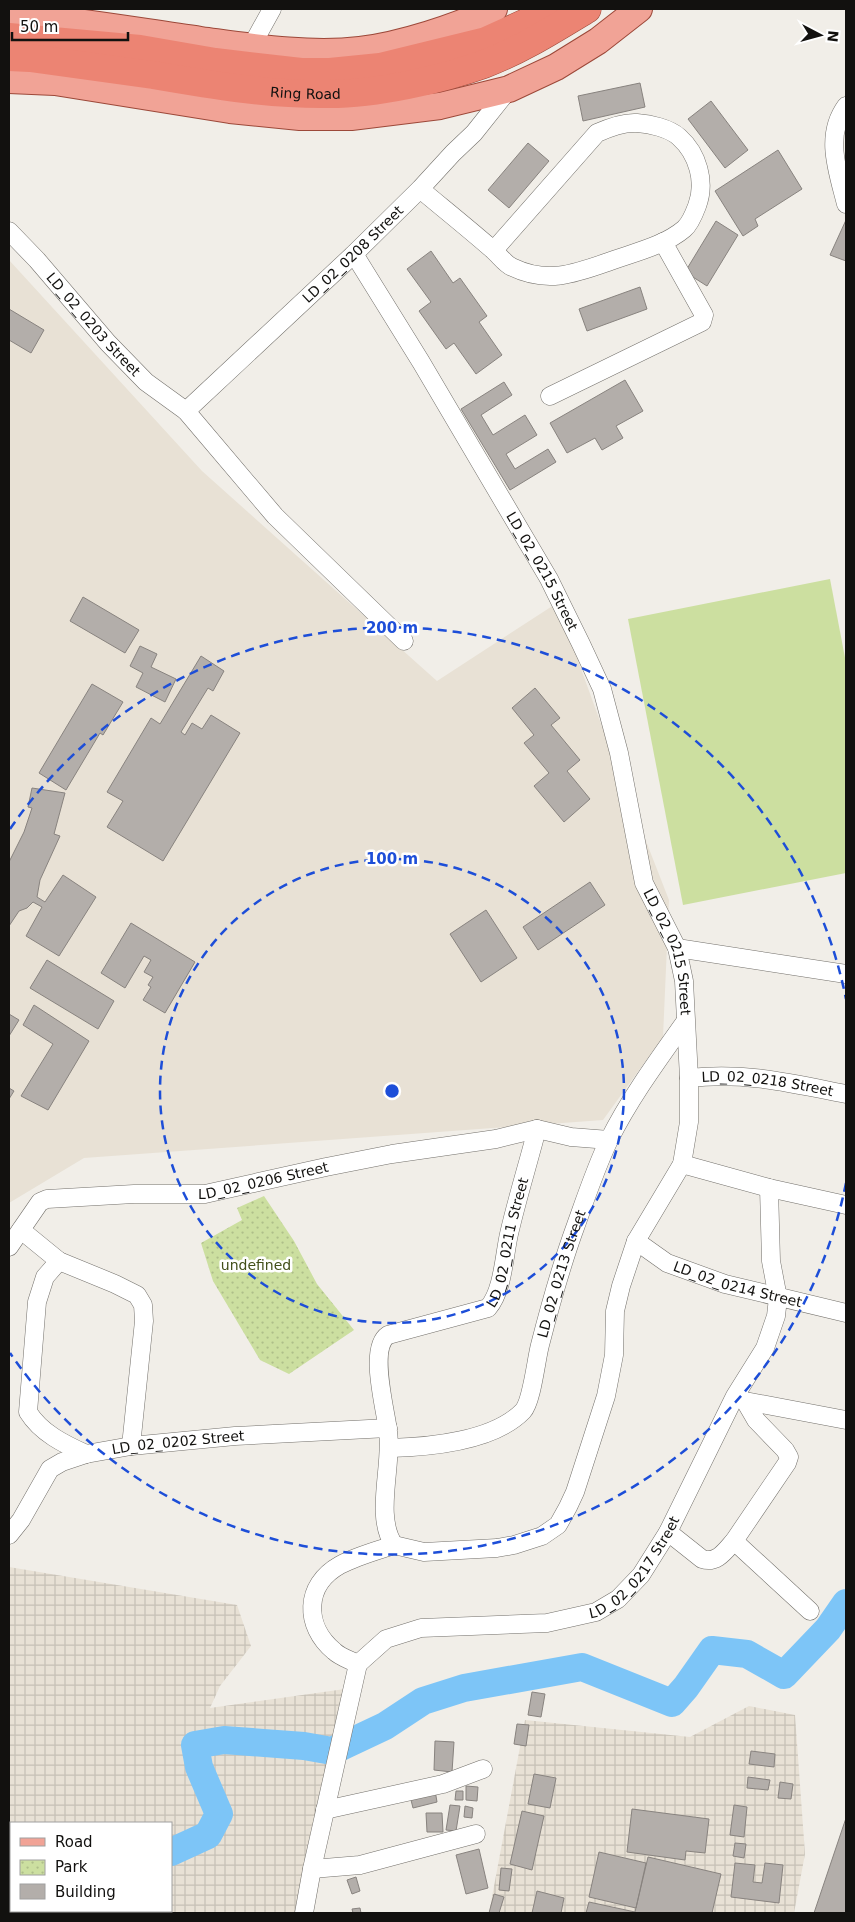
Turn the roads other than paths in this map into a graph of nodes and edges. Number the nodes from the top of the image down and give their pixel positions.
1 (272, 9) edge
2 (494, 9) edge
3 (556, 9) edge
4 (587, 9) edge
5 (639, 9) edge
6 (9, 14) edge
7 (9, 37) edge
8 (251, 47) junction
9 (9, 57) edge
10 (9, 80) edge
11 (330, 83) junction
12 (509, 88) junction
13 (846, 106) edge
14 (420, 189) junction
15 (846, 204) edge
16 (9, 231) edge
17 (662, 242) junction
18 (494, 250) junction
19 (354, 254) junction
20 (550, 396) dead end
21 (186, 412) junction
22 (404, 641) dead end
23 (677, 948) junction
24 (846, 974) edge
25 (685, 1022) junction
26 (689, 1078) junction
27 (846, 1094) edge
28 (537, 1129) junction
29 (609, 1140) junction
30 (682, 1164) junction
31 (769, 1188) junction
32 (846, 1205) edge
33 (21, 1230) junction
34 (636, 1241) junction
35 (9, 1246) edge
36 (59, 1260) junction
37 (778, 1298) junction
38 (846, 1313) edge
39 (740, 1398) junction
40 (846, 1420) edge
41 (388, 1428) junction
42 (131, 1446) junction
43 (390, 1448) junction
44 (86, 1454) junction
45 (15, 1519) edge
46 (668, 1532) junction
47 (9, 1534) edge
48 (734, 1541) junction
49 (394, 1544) junction
50 (810, 1611) dead end
51 (358, 1664) junction
52 (484, 1769) dead end
53 (326, 1810) junction
54 (476, 1834) dead end
55 (312, 1869) junction
56 (304, 1913) edge

1 - 8 street
2 - 8 main road
3 - 11 highway, Ring Road
4 - 11 highway, Ring Road
5 - 12 main road
6 - 8 main road
7 - 11 highway, Ring Road
9 - 11 highway, Ring Road
10 - 12 main road
12 - 14 street, LD_02_0208 Street
13 - 15 street
14 - 18 street
14 - 19 street, LD_02_0208 Street
16 - 21 street, LD_02_0203 Street
17 - 18 street
17 - 18 street
17 - 20 street
19 - 21 street, LD_02_0208 Street
19 - 23 street, LD_02_0215 Street
21 - 22 street, LD_02_0203 Street
23 - 24 street
23 - 25 street, LD_02_0215 Street
25 - 26 street, LD_02_0215 Street
25 - 29 street, LD_02_0213 Street
26 - 27 street, LD_02_0218 Street
26 - 30 street, LD_02_0215 Street
28 - 29 street
28 - 33 street, LD_02_0206 Street
28 - 41 street, LD_02_0211 Street
29 - 43 street, LD_02_0213 Street
30 - 31 street
30 - 34 street, LD_02_0215 Street
31 - 32 street
31 - 37 street
33 - 35 street, LD_02_0206 Street
33 - 36 street
34 - 37 street, LD_02_0214 Street
34 - 49 street, LD_02_0215 Street
36 - 42 street
36 - 44 street
37 - 38 street, LD_02_0214 Street
37 - 39 street, LD_02_0217 Street
39 - 40 street
39 - 46 street, LD_02_0217 Street
39 - 48 street
41 - 42 street, LD_02_0202 Street
41 - 43 street
42 - 44 street, LD_02_0202 Street
43 - 49 street
44 - 45 street, LD_02_0202 Street
45 - 47 street, LD_02_0202 Street
46 - 48 street
46 - 51 street, LD_02_0217 Street
48 - 50 street
49 - 51 street
51 - 53 street
52 - 53 street
53 - 55 street
54 - 55 street
55 - 56 street

